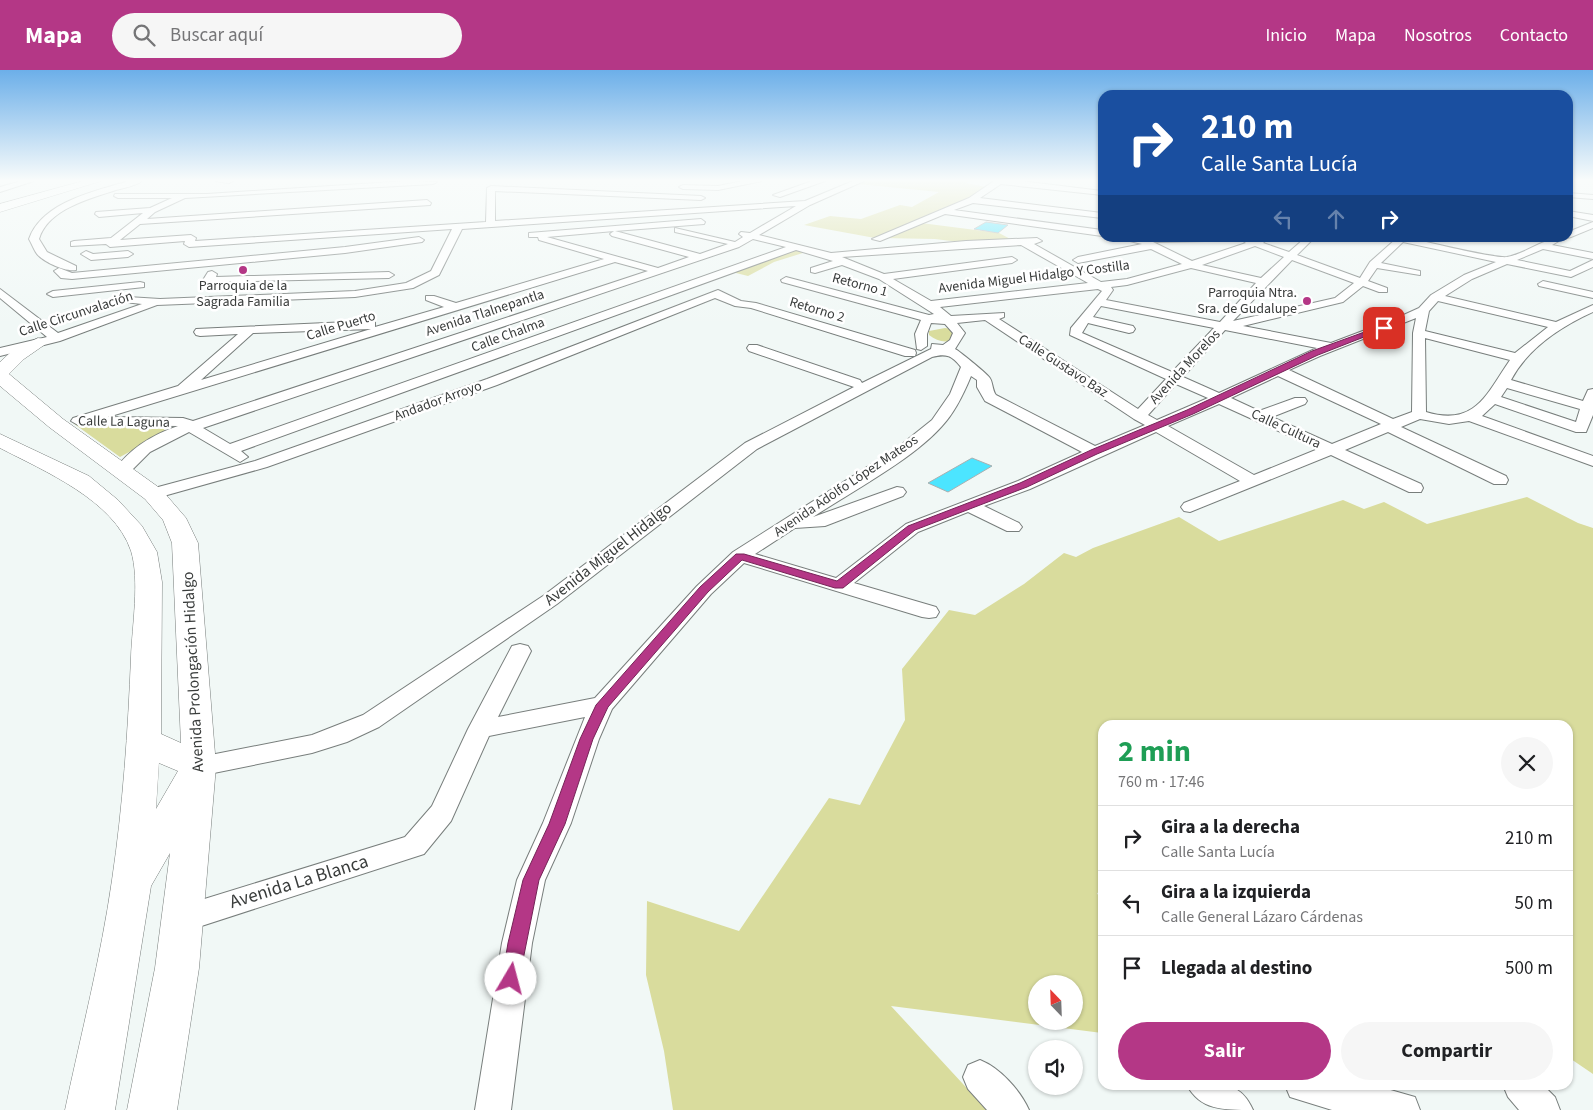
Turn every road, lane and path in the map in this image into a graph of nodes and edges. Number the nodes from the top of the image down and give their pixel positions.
1 (35, 230) edge
2 (128, 230) edge
3 (176, 230) edge
4 (300, 230) edge
5 (457, 230) joint
6 (511, 230) edge
7 (599, 230) junction
8 (606, 230) edge
9 (675, 230) edge
10 (754, 230) edge
11 (757, 230) edge
12 (902, 230) edge
13 (1076, 230) edge
14 (173, 232) junction
15 (1098, 232) edge
16 (122, 235) junction
17 (532, 235) junction
18 (747, 235) junction
19 (191, 237) junction
20 (165, 239) junction
21 (113, 241) junction
22 (142, 241) junction
23 (1041, 241) dead end
24 (730, 242) junction
25 (1145, 242) joint
26 (1254, 242) edge
27 (1264, 242) edge
28 (1306, 242) edge
29 (1397, 242) edge
30 (1421, 242) edge
31 (1541, 242) joint
32 (1025, 243) junction
33 (74, 244) dead end
34 (966, 244) junction
35 (796, 247) junction
36 (1467, 251) junction
37 (560, 253) junction
38 (86, 254) dead end
39 (697, 256) junction
40 (827, 256) junction
41 (1290, 256) junction
42 (1593, 256) edge
43 (132, 257) junction
44 (614, 258) junction
45 (1507, 259) junction
46 (1012, 260) dead end
47 (1078, 260) dead end
48 (844, 261) junction
49 (1374, 264) junction
50 (1593, 264) edge
51 (1191, 265) junction
52 (72, 268) junction
53 (152, 268) junction
54 (1486, 268) junction
55 (654, 270) junction
56 (815, 270) dead end
57 (1008, 272) dead end
58 (1416, 273) dead end
59 (389, 275) dead end
60 (210, 277) dead end
61 (295, 277) junction
62 (883, 277) junction
63 (550, 278) junction
64 (786, 280) dead end
65 (1263, 282) junction
66 (1362, 282) junction
67 (697, 283) junction
68 (1543, 284) dead end
69 (140, 285) junction
70 (1102, 286) junction
71 (900, 287) junction
72 (1383, 290) dead end
73 (0, 292) edge
74 (718, 293) joint
75 (54, 294) dead end
76 (1593, 295) edge
77 (275, 297) junction
78 (1435, 297) junction
79 (430, 298) dead end
80 (128, 300) junction
81 (160, 302) junction
82 (1100, 302) junction
83 (930, 305) junction
84 (456, 307) junction
85 (1593, 308) edge
86 (1424, 310) junction
87 (1007, 314) dead end
88 (119, 316) junction
89 (988, 316) junction
90 (1089, 316) junction
91 (423, 317) junction
92 (946, 317) junction
93 (928, 319) junction
94 (398, 324) junction
95 (1131, 326) dead end
96 (1558, 326) junction
97 (1223, 327) junction
98 (456, 329) junction
99 (250, 330) junction
100 (200, 332) dead end
101 (1419, 333) junction
102 (56, 338) junction
103 (38, 342) junction
104 (0, 347) edge
105 (1333, 347) junction
106 (753, 348) dead end
107 (947, 349) junction
108 (916, 350) junction
109 (507, 351) junction
110 (0, 352) edge
111 (1518, 358) junction
112 (968, 367) junction
113 (1277, 370) junction
114 (0, 372) edge
115 (0, 376) edge
116 (1175, 378) junction
117 (1502, 382) junction
118 (855, 383) junction
119 (178, 392) junction
120 (1220, 398) junction
121 (1493, 398) junction
122 (1300, 401) dead end
123 (1591, 402) edge
124 (1419, 414) junction
125 (1138, 416) junction
126 (1260, 416) junction
127 (1472, 417) junction
128 (67, 422) junction
129 (187, 424) junction
130 (1390, 425) junction
131 (1158, 426) junction
132 (0, 440) edge
133 (751, 446) junction
134 (1331, 450) junction
135 (1094, 452) junction
136 (236, 454) joint
137 (1593, 461) edge
138 (122, 471) junction
139 (1500, 480) dead end
140 (1254, 482) junction
141 (1415, 488) dead end
142 (897, 492) dead end
143 (154, 494) junction
144 (971, 507) junction
145 (1190, 507) dead end
146 (791, 523) junction
147 (1012, 527) dead end
148 (740, 556) junction
149 (839, 585) junction
150 (930, 612) dead end
151 (520, 651) dead end
152 (602, 705) junction
153 (480, 729) junction
154 (144, 741) junction
155 (199, 766) junction
156 (132, 880) junction
157 (183, 919) junction
158 (980, 1077) dead end
159 (1210, 1090) edge
160 (1322, 1090) edge
161 (1524, 1090) edge
162 (90, 1110) edge
163 (152, 1110) edge
164 (493, 1110) edge
165 (1011, 1110) edge
166 (1235, 1110) edge
167 (1402, 1110) edge
168 (1542, 1110) edge

1 - 52 street
2 - 16 street
3 - 14 street
4 - 19 street
5 - 53 street, Calle Circunvalación
5 - 77 street, Calle Circunvalación
6 - 17 street
7 - 8 street
7 - 17 street
7 - 39 street
9 - 24 street
10 - 18 street, Avenida Tlalnepantla
11 - 18 street, Avenida Tlalnepantla
12 - 34 street
13 - 15 street
14 - 16 street
14 - 19 street
14 - 20 street
16 - 21 street
17 - 37 street
18 - 24 street, Avenida Tlalnepantla
18 - 35 street
18 - 39 street, Avenida Tlalnepantla
19 - 20 street
20 - 22 street
21 - 22 street
21 - 33 street
22 - 43 street
23 - 32 street
24 - 39 street, Avenida Tlalnepantla
25 - 47 street
25 - 51 street
26 - 51 street, Avenida Miguel Hidalgo Y Costilla
27 - 41 street
28 - 41 street, Avenida Morelos
29 - 49 street
30 - 36 street
31 - 42 street
31 - 45 street
32 - 34 street
32 - 70 street
34 - 40 street
35 - 40 street
35 - 67 street, Calle Chalma
36 - 45 street
36 - 54 street
37 - 44 street
37 - 63 street
38 - 43 street
39 - 55 street, Avenida Tlalnepantla
40 - 48 street
41 - 65 street, Avenida Morelos
41 - 66 street
43 - 52 street
44 - 55 street
44 - 63 street, Calle Puerto
45 - 50 street
45 - 54 street
46 - 62 street
48 - 56 street
48 - 62 street
49 - 58 street
49 - 66 street
51 - 65 street
51 - 70 street, Avenida Miguel Hidalgo Y Costilla
52 - 53 street, Calle Circunvalación
53 - 69 street
54 - 78 street
55 - 67 street
55 - 98 street, Avenida Tlalnepantla
57 - 71 street
59 - 61 street
60 - 61 street
61 - 77 street
62 - 71 street
63 - 84 street, Calle Puerto
64 - 93 street, Retorno 1
65 - 97 street, Avenida Morelos
66 - 72 street
66 - 97 street
67 - 109 street, Calle Chalma
68 - 76 street
69 - 75 street
69 - 80 street
70 - 82 street
70 - 83 street, Avenida Miguel Hidalgo Y Costilla
71 - 83 street
73 - 102 street
74 - 108 street, Retorno 2
74 - 143 street, Andador Arroyo
77 - 81 street, Calle Circunvalación
78 - 86 street
78 - 96 street
79 - 84 street
80 - 81 street, Calle Circunvalación
80 - 88 street
81 - 88 street, Calle Circunvalación
82 - 90 street
82 - 97 street
83 - 92 street
84 - 91 street, Calle Puerto
85 - 96 street
86 - 101 street
86 - 105 street
87 - 89 street
88 - 102 street, Calle Circunvalación
89 - 92 street
89 - 125 street, Calle Gustavo Baz
90 - 95 street
90 - 116 street, Calle Cultura
91 - 94 street, Calle Puerto
91 - 98 street
92 - 93 street
92 - 107 street
93 - 108 street
94 - 99 street
94 - 119 street, Calle Puerto
96 - 111 street
97 - 105 street
97 - 116 street, Avenida Morelos
98 - 109 street
98 - 129 street, Avenida Tlalnepantla
99 - 100 street
99 - 119 street
101 - 111 street
101 - 124 street
102 - 103 street, Calle Circunvalación
103 - 104 highway
103 - 110 street, Calle Circunvalación
103 - 114 highway
105 - 113 street
106 - 118 street
107 - 108 street
107 - 112 street
107 - 133 street, Avenida Miguel Hidalgo
108 - 118 street
109 - 136 street, Calle Chalma
111 - 117 street
112 - 135 street
112 - 146 street, Avenida Adolfo López Mateos
113 - 120 street
113 - 130 street
115 - 128 highway, Avenida Prolongación Hidalgo
116 - 120 street, Calle Cultura
116 - 125 street, Avenida Morelos
117 - 121 street
117 - 123 street
118 - 133 street
119 - 128 street, Calle Puerto
120 - 126 street, Calle Cultura
120 - 131 street
121 - 123 street
121 - 127 street
122 - 126 street
124 - 127 street
124 - 130 street
125 - 131 street, Avenida Morelos
126 - 134 street, Calle Cultura
127 - 137 street
128 - 129 street, Calle La Laguna
128 - 138 highway, Avenida Prolongación Hidalgo
129 - 136 street, Calle La Laguna
129 - 138 street, Avenida Tlalnepantla
130 - 134 street
130 - 139 street
131 - 135 street
131 - 140 street
132 - 154 highway
133 - 155 street, Avenida Miguel Hidalgo
134 - 140 street
134 - 141 street, Calle Cultura
135 - 144 street
138 - 143 highway, Avenida Prolongación Hidalgo
140 - 145 street
142 - 146 street
143 - 155 highway, Avenida Prolongación Hidalgo
144 - 147 street
144 - 149 street
146 - 148 street, Avenida Adolfo López Mateos
148 - 149 street
148 - 152 street, Avenida Adolfo López Mateos
149 - 150 street
151 - 153 street
152 - 153 street
152 - 164 street, Avenida Adolfo López Mateos
153 - 157 street, Avenida La Blanca
154 - 155 highway
154 - 156 highway
155 - 156 highway
155 - 157 highway, Avenida Prolongación Hidalgo
156 - 162 highway
157 - 163 highway, Avenida Prolongación Hidalgo
158 - 165 street
159 - 166 street
160 - 167 street
161 - 168 street

